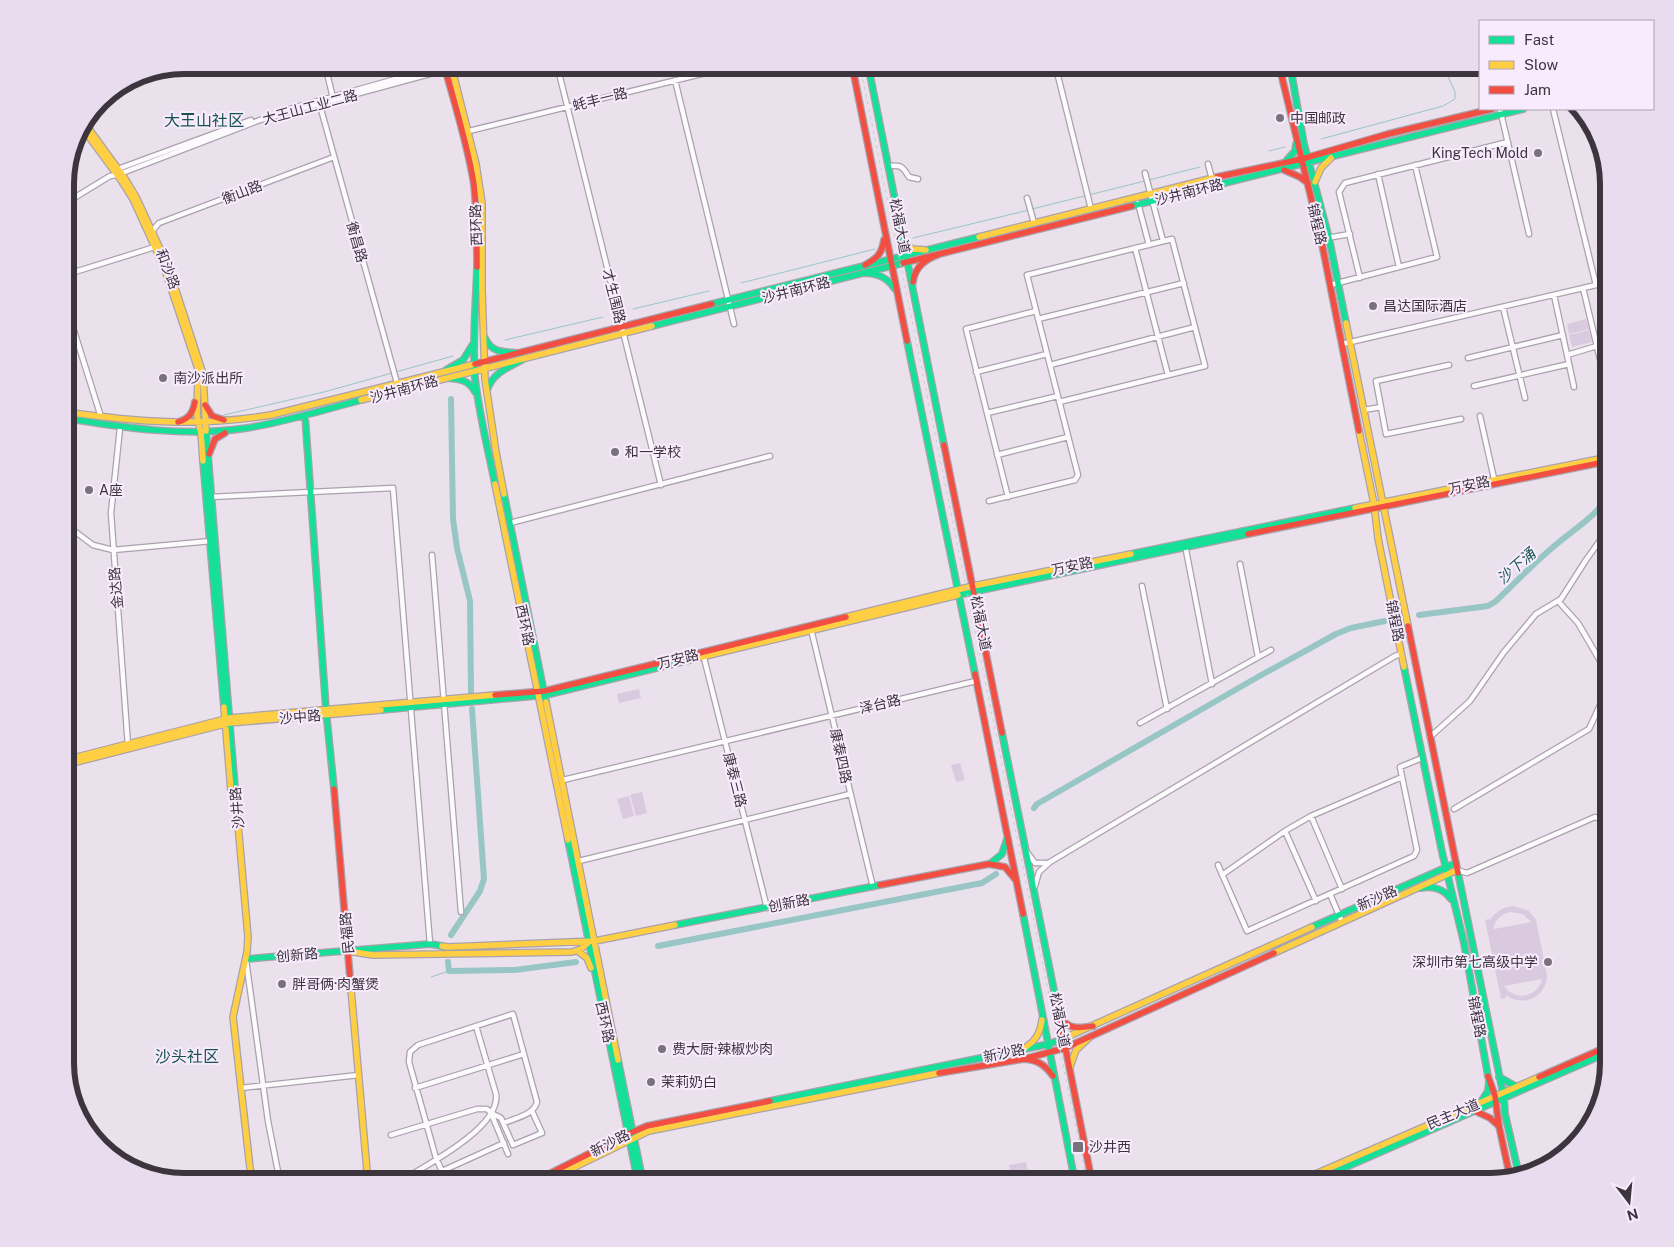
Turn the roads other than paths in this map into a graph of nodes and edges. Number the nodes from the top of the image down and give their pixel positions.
1 (327, 74) edge
2 (419, 74) edge
3 (449, 74) edge
4 (559, 74) edge
5 (700, 74) edge
6 (854, 74) edge
7 (870, 74) edge
8 (1281, 74) edge
9 (1292, 74) edge
10 (1058, 76) dead end
11 (675, 80) junction
12 (333, 99) junction
13 (319, 102) junction
14 (567, 107) junction
15 (1488, 110) edge
16 (1553, 110) edge
17 (1501, 111) edge
18 (88, 129) edge
19 (87, 132) edge
20 (466, 132) junction
21 (1297, 142) junction
22 (1508, 142) junction
23 (1304, 144) junction
24 (1320, 154) junction
25 (334, 157) junction
26 (1331, 158) junction
27 (1306, 161) junction
28 (1284, 162) junction
29 (1208, 164) dead end
30 (1415, 165) junction
31 (888, 166) junction
32 (1282, 170) junction
33 (116, 172) junction
34 (1145, 173) dead end
35 (1378, 174) junction
36 (1212, 178) junction
37 (918, 179) dead end
38 (1315, 182) junction
39 (1308, 183) junction
40 (1214, 186) junction
41 (1151, 194) junction
42 (1137, 197) junction
43 (74, 198) edge
44 (1028, 201) dead end
45 (1152, 201) junction
46 (1138, 204) junction
47 (1090, 209) junction
48 (1034, 223) junction
49 (152, 230) junction
50 (885, 232) junction
51 (901, 234) junction
52 (1350, 234) junction
53 (1529, 234) dead end
54 (1329, 238) junction
55 (1321, 239) junction
56 (1163, 241) junction
57 (1149, 245) junction
58 (157, 246) junction
59 (1135, 248) junction
60 (926, 250) junction
61 (940, 254) junction
62 (905, 255) junction
63 (890, 259) junction
64 (907, 262) junction
65 (865, 265) junction
66 (891, 266) junction
67 (1399, 267) junction
68 (74, 272) edge
69 (863, 273) junction
70 (1360, 278) junction
71 (1184, 283) junction
72 (1338, 283) junction
73 (1600, 284) edge
74 (1330, 285) junction
75 (1596, 285) junction
76 (1583, 288) junction
77 (913, 291) junction
78 (1146, 292) junction
79 (897, 293) junction
80 (1554, 295) junction
81 (728, 299) junction
82 (730, 306) junction
83 (1503, 306) junction
84 (1036, 311) junction
85 (1038, 320) junction
86 (734, 324) dead end
87 (622, 326) junction
88 (1195, 327) junction
89 (483, 330) junction
90 (74, 331) edge
91 (623, 333) junction
92 (1562, 336) junction
93 (1158, 337) junction
94 (475, 340) junction
95 (1350, 342) junction
96 (1342, 344) junction
97 (1597, 346) junction
98 (1513, 347) junction
99 (520, 352) junction
100 (1047, 354) junction
101 (1567, 355) junction
102 (1468, 358) dead end
103 (1600, 359) edge
104 (522, 360) junction
105 (484, 361) junction
106 (475, 364) junction
107 (1569, 364) junction
108 (1050, 365) junction
109 (1449, 365) dead end
110 (485, 369) junction
111 (446, 370) junction
112 (476, 371) junction
113 (976, 372) junction
114 (1168, 375) junction
115 (1520, 375) junction
116 (448, 378) junction
117 (397, 383) junction
118 (1474, 386) dead end
119 (1574, 387) dead end
120 (487, 391) junction
121 (198, 393) junction
122 (1058, 396) junction
123 (1525, 398) dead end
124 (478, 400) junction
125 (1059, 402) junction
126 (204, 403) junction
127 (1381, 407) junction
128 (1364, 410) junction
129 (74, 413) edge
130 (987, 414) junction
131 (305, 415) junction
132 (1480, 416) dead end
133 (101, 417) junction
134 (74, 420) edge
135 (243, 420) junction
136 (1461, 420) dead end
137 (173, 423) junction
138 (202, 424) junction
139 (120, 428) junction
140 (232, 430) junction
141 (204, 433) junction
142 (1068, 438) junction
143 (770, 456) dead end
144 (998, 456) junction
145 (208, 458) junction
146 (1600, 459) edge
147 (1600, 463) edge
148 (1495, 482) junction
149 (661, 485) junction
150 (310, 492) junction
151 (209, 497) junction
152 (1008, 497) junction
153 (989, 502) dead end
154 (1383, 504) junction
155 (1375, 506) junction
156 (510, 522) junction
157 (74, 530) edge
158 (212, 541) junction
159 (1600, 541) edge
160 (1185, 545) junction
161 (113, 550) junction
162 (432, 555) dead end
163 (1240, 564) dead end
164 (1142, 586) dead end
165 (974, 588) junction
166 (958, 592) junction
167 (1558, 601) junction
168 (810, 628) junction
169 (1271, 650) dead end
170 (704, 654) junction
171 (1401, 654) junction
172 (1258, 657) junction
173 (1600, 661) edge
174 (976, 681) junction
175 (1212, 684) junction
176 (542, 693) junction
177 (444, 703) junction
178 (1600, 705) edge
179 (410, 706) junction
180 (1167, 709) junction
181 (327, 712) junction
182 (832, 715) junction
183 (227, 721) junction
184 (1140, 723) dead end
185 (1430, 737) junction
186 (725, 741) junction
187 (128, 746) junction
188 (74, 758) edge
189 (1422, 758) junction
190 (74, 762) edge
191 (1402, 777) junction
192 (563, 780) junction
193 (850, 794) junction
194 (1454, 809) dead end
195 (1311, 816) junction
196 (1600, 819) edge
197 (745, 820) junction
198 (1285, 832) junction
199 (1007, 838) junction
200 (1026, 850) junction
201 (1442, 853) junction
202 (579, 861) junction
203 (1050, 862) junction
204 (989, 864) junction
205 (1218, 865) dead end
206 (1456, 866) junction
207 (1447, 871) junction
208 (1222, 874) junction
209 (1428, 876) junction
210 (1015, 879) junction
211 (873, 886) junction
212 (1342, 889) junction
213 (1413, 889) junction
214 (1034, 890) junction
215 (1330, 894) junction
216 (1316, 901) junction
217 (1453, 902) junction
218 (767, 908) junction
219 (461, 912) dead end
220 (1341, 918) junction
221 (592, 942) junction
222 (430, 944) junction
223 (348, 950) junction
224 (579, 952) dead end
225 (246, 959) junction
226 (595, 971) junction
227 (1058, 1013) junction
228 (1043, 1014) junction
229 (476, 1026) junction
230 (1092, 1026) junction
231 (1089, 1038) junction
232 (1064, 1039) junction
233 (1048, 1044) junction
234 (1065, 1048) junction
235 (1021, 1050) junction
236 (1600, 1050) edge
237 (1050, 1053) junction
238 (524, 1054) junction
239 (1600, 1056) edge
240 (1024, 1059) junction
241 (488, 1065) junction
242 (1070, 1073) junction
243 (359, 1075) junction
244 (1499, 1077) junction
245 (1055, 1078) junction
246 (1489, 1078) junction
247 (263, 1086) junction
248 (241, 1088) junction
249 (416, 1088) junction
250 (1516, 1090) junction
251 (1503, 1095) junction
252 (1495, 1099) junction
253 (1480, 1103) junction
254 (532, 1111) junction
255 (1474, 1111) junction
256 (491, 1113) junction
257 (1505, 1114) junction
258 (504, 1123) junction
259 (426, 1125) junction
260 (1498, 1126) junction
261 (391, 1135) dead end
262 (631, 1135) junction
263 (504, 1143) junction
264 (508, 1154) dead end
265 (436, 1158) junction
266 (1518, 1169) edge
267 (442, 1171) joint
268 (1509, 1171) edge
269 (249, 1173) edge
270 (251, 1173) edge
271 (278, 1173) edge
272 (367, 1173) edge
273 (412, 1173) edge
274 (552, 1173) edge
275 (561, 1173) edge
276 (637, 1173) edge
277 (641, 1173) edge
278 (1073, 1173) edge
279 (1090, 1173) edge
280 (1319, 1173) edge
281 (1333, 1173) edge

1 - 12 street
2 - 12 street, 大王山工业二路
3 - 20 main road, 西环路
4 - 14 street, 才生围路
5 - 11 street, 蚝丰一路
6 - 50 main road, 松福大道
7 - 31 main road, 松福大道
8 - 21 main road, 锦程路
9 - 23 main road, 锦程路
10 - 47 street
11 - 14 street, 蚝丰一路
11 - 81 street
12 - 13 street, 大王山工业二路
13 - 25 street, 衡昌路
13 - 33 street, 大王山工业二路
14 - 20 street, 蚝丰一路
14 - 87 street, 才生围路
15 - 24 main road, 沙井南环路
16 - 75 street
17 - 22 street
17 - 26 main road, 沙井南环路
18 - 33 main road, 和沙路
19 - 33 main road, 和沙路
20 - 89 main road, 西环路
20 - 94 main road, 西环路
21 - 27 main road, 锦程路
21 - 28 main road
22 - 30 street
22 - 53 street
23 - 24 main road
23 - 27 main road, 锦程路
24 - 27 main road, 沙井南环路
25 - 49 street, 衡山路
25 - 117 street, 衡昌路
26 - 27 main road, 沙井南环路
26 - 38 main road
27 - 28 main road, 沙井南环路
27 - 32 main road, 沙井南环路
27 - 38 main road, 锦程路
27 - 39 main road, 锦程路
28 - 36 main road, 沙井南环路
29 - 36 street
30 - 35 street
30 - 67 street
31 - 37 street
31 - 51 main road, 松福大道
32 - 39 main road
32 - 40 main road, 沙井南环路
33 - 43 street, 大王山工业二路
33 - 49 main road, 和沙路
33 - 58 main road, 和沙路
34 - 41 street
35 - 52 street
35 - 67 street
36 - 40 street
36 - 41 main road, 沙井南环路
38 - 54 main road, 锦程路
39 - 55 main road, 锦程路
40 - 45 main road, 沙井南环路
41 - 42 main road, 沙井南环路
41 - 45 street
42 - 46 street
42 - 47 main road, 沙井南环路
44 - 48 street
45 - 46 main road, 沙井南环路
45 - 56 street
46 - 57 street
46 - 61 main road, 沙井南环路
47 - 48 main road, 沙井南环路
48 - 60 main road, 沙井南环路
49 - 58 main road, 和沙路
50 - 63 main road, 松福大道
50 - 65 main road
51 - 60 main road
51 - 62 main road, 松福大道
52 - 54 street
52 - 70 street
54 - 55 street
54 - 72 main road, 锦程路
55 - 74 main road, 锦程路
56 - 57 street
56 - 71 street
57 - 59 street
58 - 68 street
58 - 121 main road, 和沙路
58 - 126 main road, 和沙路
59 - 78 street
59 - 84 street
60 - 62 main road, 沙井南环路
61 - 64 main road, 沙井南环路
61 - 77 main road
62 - 63 main road, 沙井南环路
62 - 64 main road, 松福大道
63 - 65 main road, 沙井南环路
63 - 66 main road, 松福大道
64 - 66 main road, 沙井南环路
64 - 77 main road, 松福大道
65 - 81 main road, 沙井南环路
66 - 69 main road, 沙井南环路
66 - 79 main road, 松福大道
67 - 70 street
69 - 79 main road
69 - 82 main road, 沙井南环路
70 - 72 street
71 - 78 street
71 - 88 street
72 - 74 street
72 - 95 main road, 锦程路
73 - 75 street
74 - 96 main road, 锦程路
75 - 76 street
76 - 80 street
76 - 97 street
77 - 165 main road, 松福大道
78 - 85 street
78 - 93 street
79 - 166 main road, 松福大道
80 - 83 street
80 - 92 street
81 - 82 street
81 - 87 main road, 沙井南环路
82 - 86 street
82 - 91 main road, 沙井南环路
83 - 95 street
83 - 98 street
84 - 85 street
84 - 113 street
85 - 100 street
87 - 91 street, 才生围路
87 - 99 main road, 沙井南环路
88 - 93 street
88 - 114 street
89 - 99 main road
89 - 105 main road, 西环路
90 - 133 street
91 - 104 main road, 沙井南环路
91 - 149 street, 才生围路
92 - 98 street
92 - 101 street
93 - 108 street
93 - 114 street
94 - 106 main road, 西环路
94 - 111 main road
95 - 96 street
95 - 128 main road, 锦程路
96 - 155 main road, 锦程路
97 - 101 street
97 - 103 street
98 - 102 street
98 - 115 street
99 - 105 main road, 沙井南环路
100 - 108 street
100 - 113 street
101 - 107 street
104 - 110 main road, 沙井南环路
104 - 120 main road
105 - 106 main road, 沙井南环路
105 - 110 main road, 西环路
106 - 111 main road, 沙井南环路
106 - 112 main road, 西环路
107 - 115 street
107 - 119 street
108 - 122 street
109 - 127 street
110 - 112 main road, 沙井南环路
110 - 120 main road, 西环路
111 - 117 main road, 沙井南环路
112 - 116 main road, 沙井南环路
112 - 124 main road, 西环路
113 - 130 street
114 - 125 street
115 - 118 street
115 - 123 street
116 - 124 main road
116 - 131 main road, 沙井南环路
117 - 135 main road, 沙井南环路
120 - 156 main road, 西环路
121 - 137 main road
121 - 138 main road, 和沙路
122 - 125 street
122 - 130 street
124 - 176 main road, 西环路
125 - 142 street
126 - 135 main road
126 - 138 main road, 和沙路
127 - 128 street
127 - 136 street
128 - 154 main road, 锦程路
129 - 133 main road, 沙井南环路
130 - 144 street
131 - 140 main road, 沙井南环路
131 - 150 main road, 民福路
132 - 148 street
133 - 137 main road, 沙井南环路
134 - 139 main road, 沙井南环路
135 - 138 main road, 沙井南环路
137 - 138 main road, 沙井南环路
138 - 141 main road, 和沙路
139 - 141 main road, 沙井南环路
139 - 161 street, 金达路
140 - 141 main road, 沙井南环路
140 - 145 main road
141 - 145 main road, 沙井路
141 - 151 main road, 沙井路
142 - 144 street
142 - 152 street
143 - 149 street
144 - 152 street
145 - 151 main road, 沙井路
146 - 148 main road, 万安路
147 - 148 main road, 万安路
148 - 154 main road, 万安路
149 - 156 street
150 - 151 street
150 - 179 street
150 - 181 main road, 民福路
151 - 158 main road, 沙井路
152 - 153 street
154 - 155 main road, 万安路
154 - 185 main road, 锦程路
155 - 160 main road, 万安路
155 - 171 main road, 锦程路
156 - 176 main road, 西环路
157 - 161 street
158 - 161 street
158 - 183 main road, 沙井路
159 - 167 street
160 - 165 main road, 万安路
160 - 175 street
161 - 187 street, 金达路
162 - 177 street
163 - 172 street
164 - 180 street
165 - 166 main road, 万安路
165 - 200 main road, 松福大道
166 - 168 main road, 万安路
166 - 174 main road, 松福大道
167 - 173 street
167 - 185 street
168 - 170 main road, 万安路
168 - 182 street, 康泰四路
169 - 172 street
170 - 176 main road, 万安路
170 - 186 street, 康泰三路
171 - 189 main road, 锦程路
171 - 203 street
172 - 175 street
174 - 182 street, 泽台路
174 - 199 main road, 松福大道
175 - 180 street
176 - 177 main road, 沙中路
176 - 192 main road, 西环路
176 - 221 main road, 西环路
177 - 179 main road, 沙中路
177 - 219 street
178 - 194 street
179 - 181 main road, 沙中路
179 - 222 street
180 - 184 street
181 - 183 main road, 沙中路
181 - 223 main road, 民福路
182 - 186 street, 泽台路
182 - 193 street, 康泰四路
183 - 187 main road, 沙中路
183 - 225 main road, 沙井路
183 - 269 main road, 沙井路
185 - 206 main road, 锦程路
186 - 192 street, 泽台路
186 - 197 street, 康泰三路
187 - 188 main road, 沙中路
187 - 190 main road, 沙中路
189 - 191 street
189 - 201 main road, 锦程路
191 - 195 street
191 - 212 street
192 - 202 main road, 西环路
193 - 197 street
193 - 211 street, 康泰四路
195 - 198 street
195 - 212 street
196 - 206 street
197 - 202 street
197 - 218 street, 康泰三路
198 - 208 street
198 - 216 street
199 - 204 main road
199 - 210 main road, 松福大道
200 - 203 street
200 - 214 main road, 松福大道
201 - 207 main road, 锦程路
201 - 209 main road
202 - 221 main road, 西环路
203 - 214 street
204 - 210 main road
204 - 211 main road, 创新路
205 - 208 street
206 - 207 main road, 新沙路
206 - 244 main road, 锦程路
207 - 209 main road, 新沙路
207 - 213 main road, 新沙路
207 - 217 main road, 锦程路
208 - 216 street
209 - 220 main road, 新沙路
210 - 228 main road, 松福大道
211 - 218 main road, 创新路
212 - 215 street
213 - 217 main road
213 - 220 main road, 新沙路
214 - 227 main road, 松福大道
215 - 216 street
215 - 220 street
217 - 246 main road, 锦程路
218 - 221 main road, 创新路
220 - 230 main road, 新沙路
220 - 231 main road, 新沙路
221 - 222 main road, 创新路
221 - 223 main road, 创新路
221 - 226 main road, 西环路
221 - 262 main road, 西环路
222 - 223 main road, 创新路
223 - 225 main road, 创新路
223 - 243 main road, 民福路
224 - 226 main road
225 - 247 street
225 - 248 main road, 沙井路
226 - 262 main road, 西环路
227 - 230 main road
227 - 232 main road, 松福大道
228 - 233 main road, 松福大道
228 - 235 main road
229 - 238 street
229 - 241 street
229 - 249 street
230 - 232 main road, 新沙路
231 - 234 main road, 新沙路
231 - 242 main road
232 - 233 main road, 新沙路
232 - 234 main road, 松福大道
233 - 235 main road, 新沙路
233 - 237 main road, 松福大道
234 - 237 main road, 新沙路
234 - 242 main road, 松福大道
235 - 262 main road, 新沙路
236 - 250 main road, 民主大道
237 - 240 main road, 新沙路
237 - 245 main road, 松福大道
238 - 241 street
238 - 254 street
239 - 250 main road, 民主大道
240 - 245 main road
240 - 262 main road, 新沙路
241 - 249 street
241 - 256 street
242 - 279 main road, 松福大道
243 - 247 street
243 - 272 main road, 民福路
244 - 250 main road
244 - 251 main road, 锦程路
245 - 278 main road, 松福大道
246 - 252 main road, 锦程路
246 - 253 main road
247 - 248 street
247 - 271 street
248 - 270 main road, 沙井路
249 - 259 street
250 - 251 main road, 民主大道
250 - 257 main road
251 - 252 main road, 民主大道
251 - 257 main road, 锦程路
252 - 253 main road, 民主大道
252 - 255 main road, 民主大道
252 - 260 main road, 锦程路
253 - 280 main road, 民主大道
254 - 258 street
254 - 258 street
255 - 260 main road
255 - 281 main road, 民主大道
256 - 258 street
256 - 259 street
256 - 263 street
256 - 265 street
257 - 266 main road, 锦程路
259 - 261 street
259 - 265 street
260 - 268 main road, 锦程路
262 - 274 main road, 新沙路
262 - 275 main road, 新沙路
262 - 276 main road, 西环路
262 - 277 main road, 西环路
263 - 264 street
263 - 267 street
265 - 267 street
265 - 273 street

